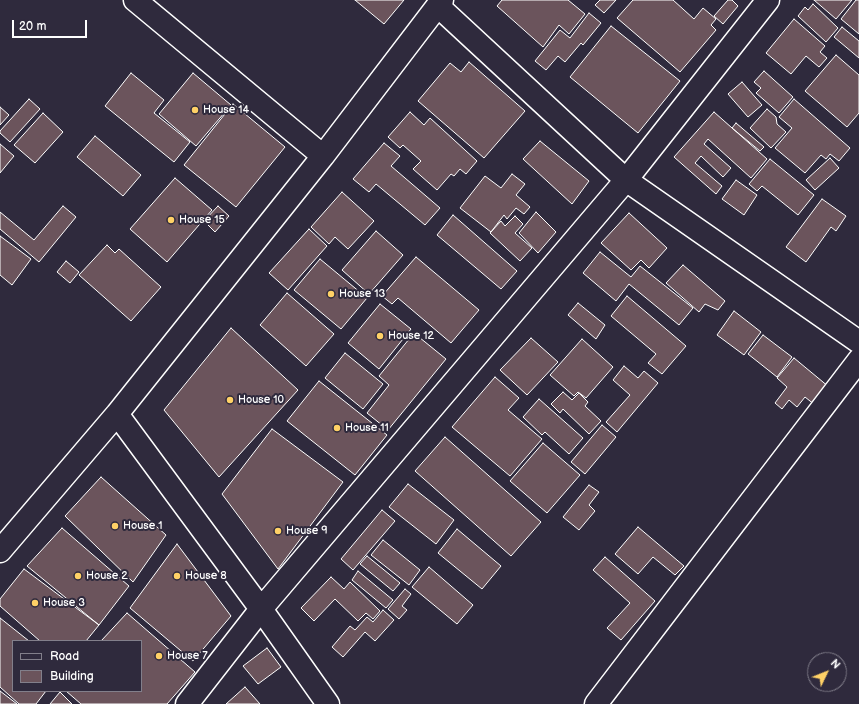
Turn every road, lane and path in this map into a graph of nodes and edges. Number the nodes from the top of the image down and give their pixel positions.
1 (135, 0) edge
2 (768, 0) edge
3 (440, 3) edge
4 (323, 156) junction
5 (626, 180) junction
6 (859, 342) edge
7 (859, 360) edge
8 (117, 414) junction
9 (0, 551) edge
10 (261, 609) junction
11 (187, 704) edge
12 (328, 704) edge
13 (596, 704) edge

1 - 4 street
2 - 5 street
3 - 4 street
3 - 5 street
4 - 8 street
5 - 6 street
5 - 10 street
7 - 13 street
8 - 9 street
8 - 10 street
10 - 11 street
10 - 12 street

